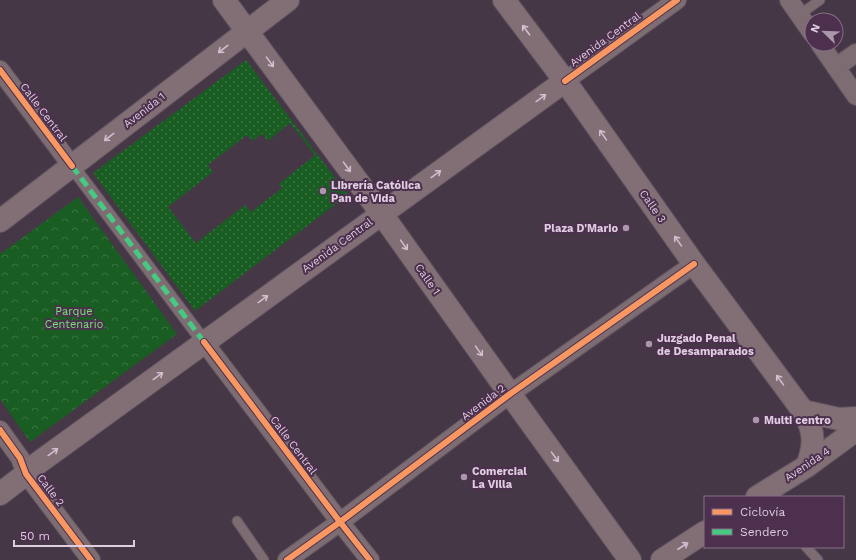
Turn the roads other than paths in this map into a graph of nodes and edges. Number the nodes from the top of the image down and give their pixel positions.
1 (224, 0) edge
2 (288, 0) edge
3 (504, 0) edge
4 (678, 0) edge
5 (789, 0) edge
6 (820, 0) edge
7 (799, 15) junction
8 (804, 22) edge
9 (247, 31) junction
10 (826, 52) edge
11 (856, 53) edge
12 (836, 67) junction
13 (0, 70) edge
14 (565, 81) junction
15 (856, 96) edge
16 (72, 166) junction
17 (382, 213) junction
18 (0, 221) edge
19 (694, 264) junction
20 (204, 342) junction
21 (510, 394) junction
22 (803, 411) junction
23 (856, 418) edge
24 (0, 430) edge
25 (856, 430) edge
26 (807, 466) junction
27 (26, 474) junction
28 (0, 494) edge
29 (760, 496) edge
30 (237, 521) dead end
31 (340, 522) junction
32 (704, 533) edge
33 (807, 548) edge
34 (91, 560) edge
35 (264, 560) edge
36 (287, 560) edge
37 (370, 560) edge
38 (630, 560) edge
39 (662, 560) edge
40 (818, 560) edge

1 - 9 main road, Calle 1
2 - 9 main road, Avenida 1
14 -> 3 main road, Calle 3
4 - 14 street, Avenida Central
5 - 7 street
6 - 7 lane
7 - 8 street
9 -> 16 main road, Avenida 1
9 -> 17 main road, Calle 1
10 - 12 street
11 - 12 street
12 - 15 street
13 - 16 street, Calle Central
17 -> 14 main road, Avenida Central
19 -> 14 main road, Calle 3
16 - 18 main road, Avenida 1
16 - 20 street, Calle Central
20 -> 17 main road, Avenida Central
17 -> 21 main road, Calle 1
19 - 21 street, Avenida 2
22 -> 19 main road, Calle 3
27 -> 20 main road, Avenida Central
20 - 31 street, Calle Central
21 - 31 street, Avenida 2
21 -> 38 main road, Calle 1
22 - 23 main road
22 - 26 main road, Calle 3
24 - 27 street, Calle 2
25 - 26 main road, Avenida 4
26 - 29 main road, Avenida 4
27 - 28 main road, Avenida Central
27 - 34 street, Calle 2
30 - 35 lane
31 - 36 street, Avenida 2
31 - 37 street, Calle Central
39 -> 32 main road
33 - 40 lane

